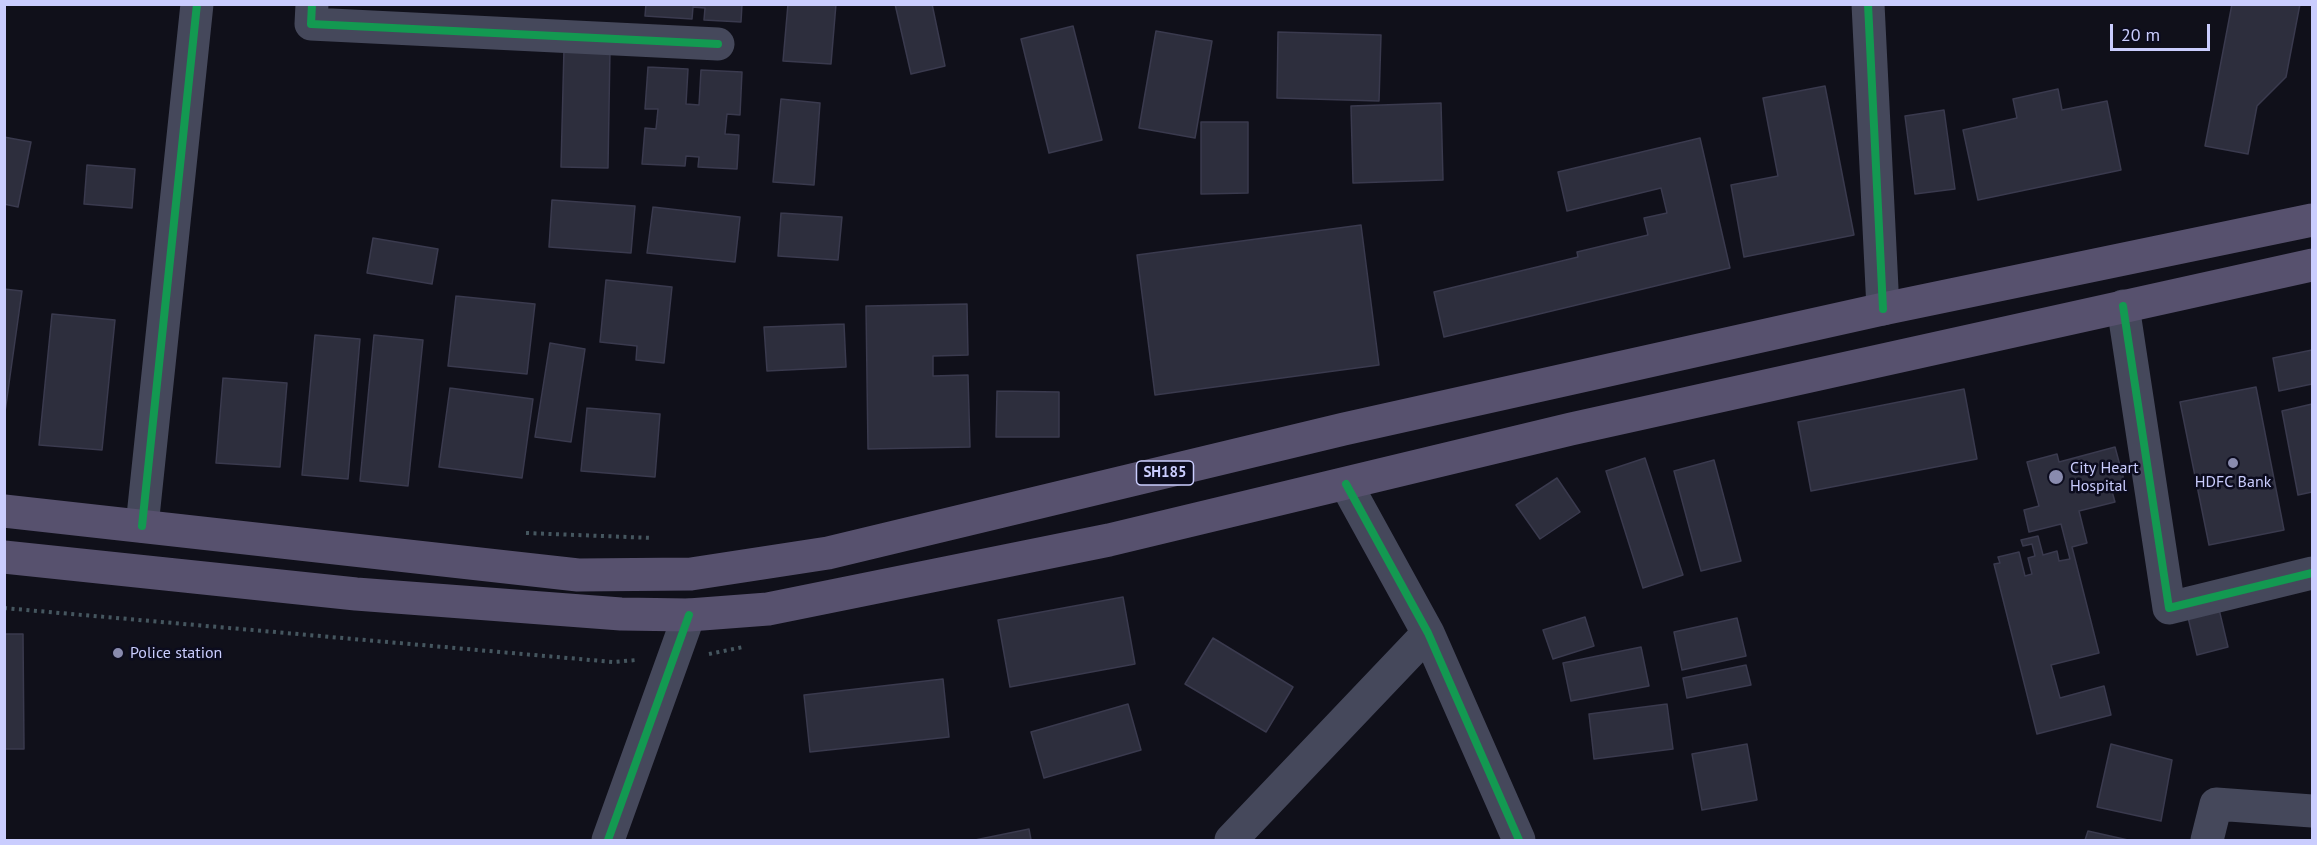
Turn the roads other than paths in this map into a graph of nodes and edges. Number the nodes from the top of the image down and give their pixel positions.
1 (197, 4) edge
2 (312, 4) edge
3 (1868, 4) edge
4 (718, 44) dead end
5 (2313, 220) edge
6 (2313, 265) edge
7 (2123, 306) junction
8 (1883, 309) junction
9 (1388, 420) junction
10 (1399, 471) junction
11 (1346, 484) junction
12 (4, 511) edge
13 (142, 526) junction
14 (4, 557) edge
15 (138, 571) junction
16 (2313, 573) edge
17 (689, 615) junction
18 (1428, 633) junction
19 (2313, 811) edge
20 (608, 840) edge
21 (1231, 840) edge
22 (1519, 840) edge
23 (2206, 840) edge

1 - 13 street
2 - 4 street
3 - 8 street
5 - 8 main road, SH185
6 - 7 main road
7 - 10 main road
7 - 16 street
8 - 9 main road, SH185
9 - 10 main road
9 - 13 main road, SH185
10 - 11 main road
11 - 17 main road
11 - 18 street
12 - 13 main road, SH185
13 - 15 main road
14 - 15 main road
15 - 17 main road
17 - 20 street
18 - 21 street
18 - 22 street
19 - 23 street

